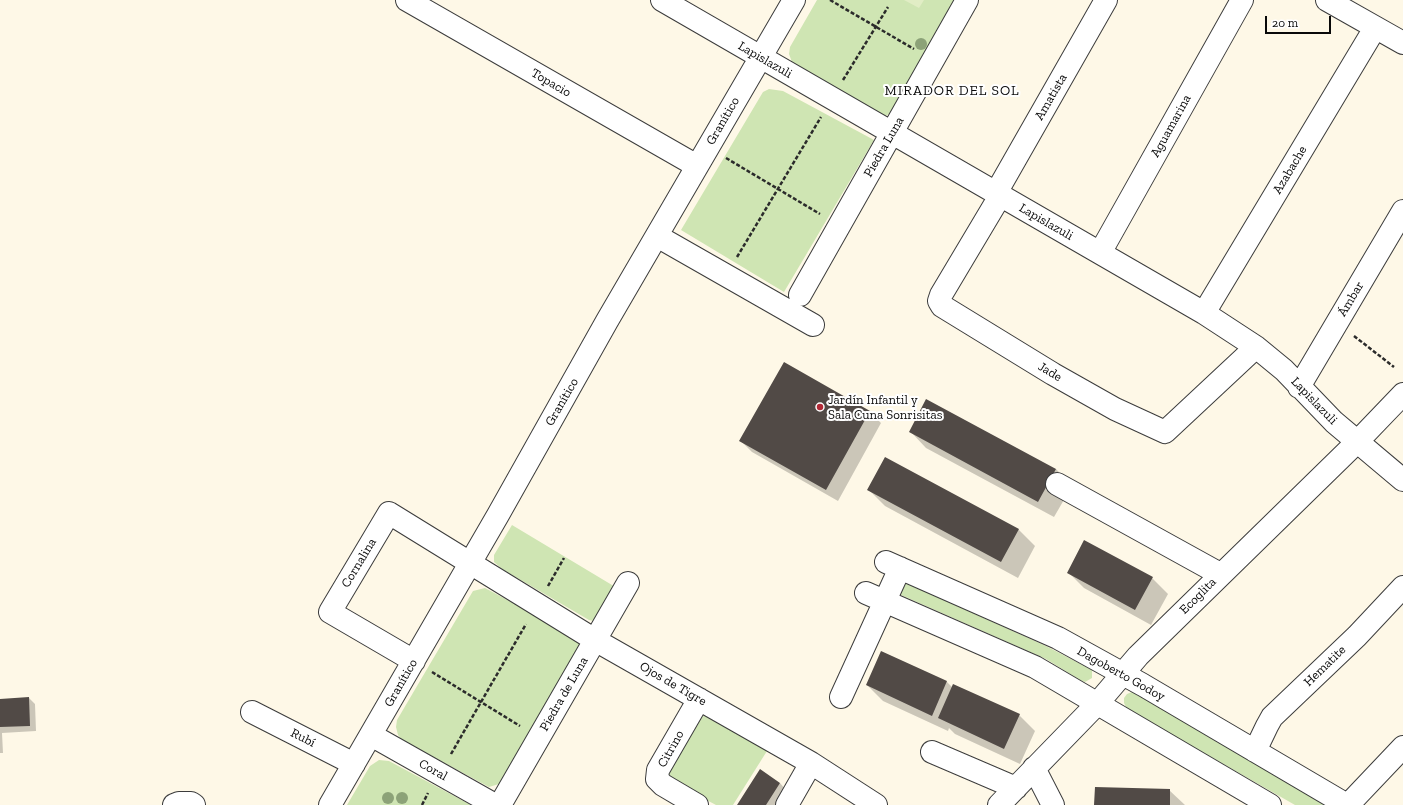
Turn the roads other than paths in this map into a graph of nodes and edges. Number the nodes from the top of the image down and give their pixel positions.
1 (406, 0) edge
2 (662, 0) edge
3 (794, 0) edge
4 (968, 0) edge
5 (1106, 0) edge
6 (1242, 0) edge
7 (1327, 0) edge
8 (1375, 28) junction
9 (1403, 43) edge
10 (761, 57) junction
11 (892, 133) junction
12 (697, 166) junction
13 (998, 194) junction
14 (1403, 211) edge
15 (657, 236) junction
16 (1100, 253) junction
17 (800, 295) dead end
18 (1204, 313) junction
19 (813, 325) dead end
20 (1256, 347) junction
21 (1300, 387) junction
22 (1403, 394) edge
23 (1357, 442) junction
24 (1403, 480) edge
25 (1057, 484) dead end
26 (470, 562) junction
27 (1220, 574) junction
28 (628, 582) dead end
29 (1403, 587) edge
30 (875, 597) junction
31 (595, 640) junction
32 (414, 661) junction
33 (1122, 673) junction
34 (841, 697) dead end
35 (699, 699) junction
36 (1097, 704) junction
37 (252, 712) dead end
38 (371, 735) junction
39 (1403, 747) edge
40 (1256, 751) junction
41 (932, 752) dead end
42 (811, 763) junction
43 (354, 764) junction
44 (1034, 768) junction
45 (1016, 788) junction
46 (174, 805) edge
47 (194, 805) edge
48 (330, 805) edge
49 (495, 805) edge
50 (500, 805) edge
51 (697, 805) edge
52 (787, 805) edge
53 (876, 805) edge
54 (999, 805) edge
55 (1053, 805) edge
56 (1270, 805) edge
57 (1347, 805) edge

1 - 12 street, Topacio
2 - 10 street, Lapislazuli
3 - 10 street, Granítico
4 - 11 street, Piedra Luna
5 - 13 street, Amatista
6 - 16 street, Aguamarina
7 - 8 street
8 - 9 street
8 - 18 street, Azabache
10 - 11 street, Lapislazuli
10 - 12 street, Granítico
11 - 13 street, Lapislazuli
11 - 17 street, Piedra Luna
12 - 15 street, Granítico
13 - 16 street, Lapislazuli
13 - 20 street, Jade
14 - 21 street, Ámbar
15 - 19 street
15 - 26 street, Granítico
16 - 18 street, Lapislazuli
18 - 20 street, Lapislazuli
20 - 21 street, Lapislazuli
21 - 23 street, Lapislazuli
22 - 23 street, Ecoglita
23 - 24 street, Lapislazuli
23 - 27 street, Ecoglita
25 - 27 street
26 - 31 street, Ojos de Tigre
26 - 32 street, Granítico
26 - 32 street, Cornalina
27 - 33 street, Ecoglita
28 - 31 street, Piedra de Luna
29 - 40 street, Hematite
30 - 33 street, Dagoberto Godoy
30 - 34 street
30 - 36 street
31 - 35 street, Ojos de Tigre
31 - 50 street, Piedra de Luna
32 - 38 street, Granítico
33 - 36 street, Ecoglita
33 - 40 street, Dagoberto Godoy
35 - 42 street, Ojos de Tigre
35 - 51 street, Citrino
36 - 44 street, Ecoglita
36 - 56 street
37 - 43 street, Rubí
38 - 43 street, Granítico
38 - 49 street, Coral
39 - 57 street
40 - 57 street, Dagoberto Godoy
41 - 45 street
42 - 52 street
42 - 53 street, Ojos de Tigre
43 - 48 street, Granítico
44 - 45 street, Ecoglita
44 - 55 street
45 - 54 street, Ecoglita
46 - 47 street

